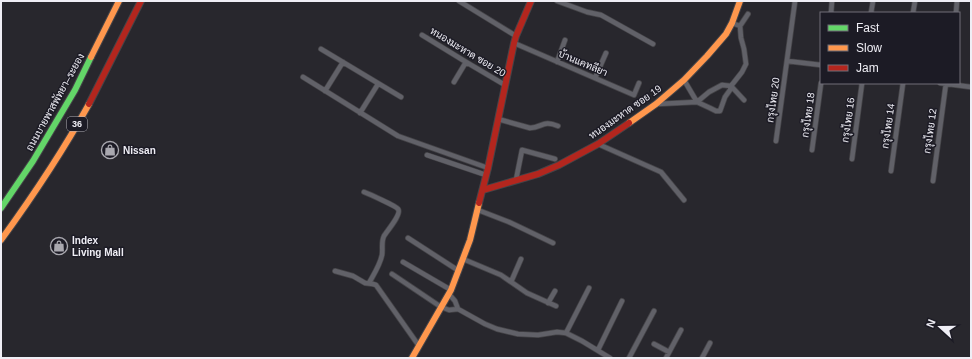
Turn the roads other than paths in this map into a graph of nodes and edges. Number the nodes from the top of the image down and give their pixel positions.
1 (119, 1) edge
2 (141, 1) edge
3 (459, 1) edge
4 (531, 1) edge
5 (557, 1) edge
6 (740, 1) edge
7 (795, 1) edge
8 (832, 1) edge
9 (873, 1) edge
10 (915, 1) edge
11 (957, 1) edge
12 (831, 12) edge
13 (871, 12) edge
14 (913, 12) edge
15 (956, 12) edge
16 (748, 14) dead end
17 (732, 23) junction
18 (740, 26) junction
19 (422, 35) dead end
20 (516, 36) junction
21 (565, 40) dead end
22 (514, 43) junction
23 (653, 44) dead end
24 (321, 49) dead end
25 (606, 53) dead end
26 (787, 61) junction
27 (343, 62) junction
28 (466, 62) junction
29 (557, 62) junction
30 (820, 65) edge
31 (302, 77) dead end
32 (595, 78) junction
33 (684, 80) junction
34 (454, 82) dead end
35 (639, 83) dead end
36 (378, 84) junction
37 (821, 84) edge
38 (862, 84) edge
39 (903, 84) edge
40 (946, 84) edge
41 (952, 84) edge
42 (505, 85) junction
43 (731, 86) junction
44 (971, 87) edge
45 (325, 91) junction
46 (401, 97) dead end
47 (744, 100) dead end
48 (698, 102) junction
49 (656, 104) junction
50 (360, 113) junction
51 (498, 119) junction
52 (558, 126) dead end
53 (776, 141) dead end
54 (598, 144) junction
55 (812, 150) dead end
56 (427, 155) dead end
57 (555, 159) dead end
58 (852, 159) dead end
59 (891, 171) dead end
60 (487, 172) junction
61 (516, 180) junction
62 (933, 181) dead end
63 (483, 190) junction
64 (364, 192) dead end
65 (684, 200) dead end
66 (1, 208) edge
67 (478, 210) junction
68 (408, 238) dead end
69 (1, 240) edge
70 (553, 243) dead end
71 (463, 259) junction
72 (521, 259) dead end
73 (403, 262) dead end
74 (335, 271) dead end
75 (459, 271) junction
76 (392, 274) dead end
77 (511, 282) junction
78 (369, 283) junction
79 (589, 288) dead end
80 (555, 291) dead end
81 (450, 292) junction
82 (622, 301) dead end
83 (548, 303) junction
84 (556, 306) dead end
85 (442, 307) junction
86 (458, 309) junction
87 (654, 311) dead end
88 (681, 330) dead end
89 (566, 333) junction
90 (710, 343) dead end
91 (654, 344) dead end
92 (419, 346) junction
93 (598, 350) junction
94 (669, 352) junction
95 (412, 358) edge
96 (610, 358) edge
97 (629, 358) edge
98 (666, 358) edge
99 (702, 358) edge

1 - 66 main road, ถนนบายพาสพัทยา–ระยอง / 36
2 - 69 main road, 36
3 - 20 street
4 - 20 main road
5 - 23 street
6 - 17 main road, หนองมะหาด ซอย 19
7 - 26 street, กรุงไทย 20
8 - 12 street
9 - 13 street
10 - 14 street
11 - 15 street
16 - 18 street
17 - 18 street
17 - 33 main road, หนองมะหาด ซอย 19
18 - 43 street
19 - 28 street, หนองมะหาด ซอย 20
20 - 22 main road
21 - 29 street
22 - 29 street, บ้านแคทลียา
22 - 42 main road
24 - 27 street
25 - 32 street
26 - 30 street
26 - 53 street, กรุงไทย 20
27 - 36 street
27 - 45 street
28 - 34 street
28 - 42 street, หนองมะหาด ซอย 20
29 - 32 street, บ้านแคทลียา
31 - 45 street
32 - 35 street, บ้านแคทลียา
33 - 48 street
33 - 49 main road, หนองมะหาด ซอย 19
36 - 46 street
36 - 50 street
37 - 55 street, กรุงไทย 18
38 - 58 street, กรุงไทย 16
39 - 59 street, กรุงไทย 14
40 - 62 street, กรุงไทย 12
41 - 44 street
42 - 51 main road
43 - 47 street
43 - 48 street
43 - 48 street
45 - 50 street
48 - 49 street
49 - 54 main road, หนองมะหาด ซอย 19
50 - 60 street
51 - 52 street
51 - 60 main road
54 - 61 main road, หนองมะหาด ซอย 19
54 - 65 street
56 - 60 street
57 - 61 street
60 - 63 main road
61 - 63 main road, หนองมะหาด ซอย 19
63 - 67 main road
64 - 78 street
67 - 70 street
67 - 71 main road
68 - 75 street
71 - 75 main road
71 - 77 street
72 - 77 street
73 - 81 street
74 - 78 street
75 - 81 main road
76 - 85 street
77 - 83 street
78 - 92 street
79 - 89 street
80 - 83 street
81 - 85 main road
81 - 86 street
82 - 93 street
83 - 84 street
85 - 86 street
85 - 92 main road
86 - 89 street
87 - 97 street
88 - 94 street
89 - 93 street
90 - 99 street
91 - 94 street
92 - 95 main road
93 - 96 street
94 - 98 street

